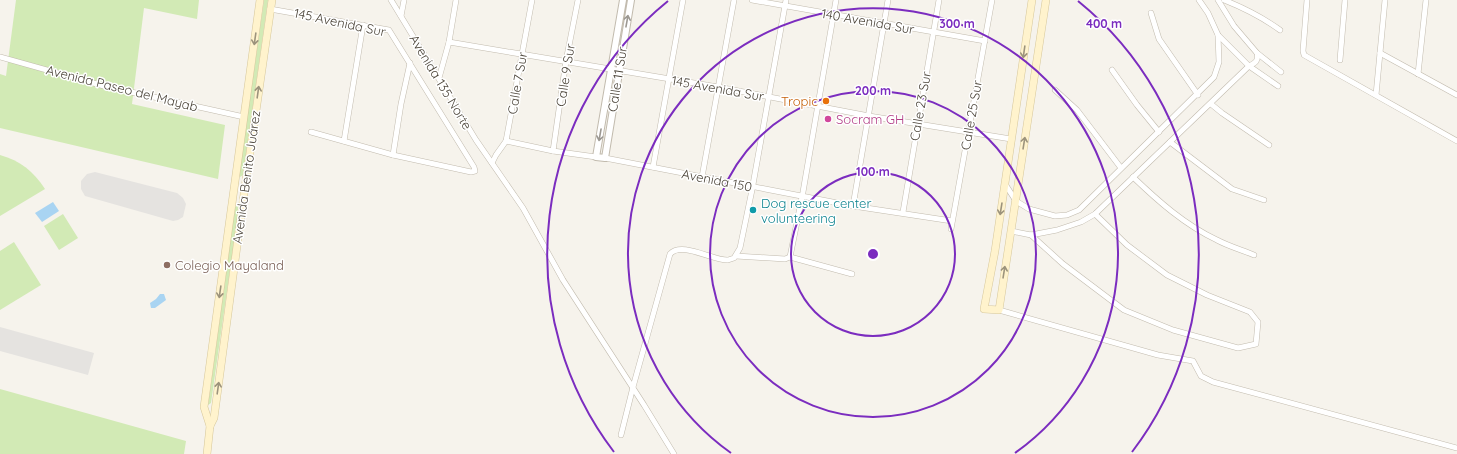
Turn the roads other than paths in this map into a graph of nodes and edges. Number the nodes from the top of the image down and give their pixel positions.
1 (260, 0) edge
2 (272, 0) edge
3 (391, 0) edge
4 (404, 0) edge
5 (456, 0) edge
6 (532, 0) edge
7 (578, 0) edge
8 (623, 0) edge
9 (631, 0) edge
10 (683, 0) edge
11 (734, 0) edge
12 (752, 0) edge
13 (836, 0) edge
14 (888, 0) edge
15 (939, 0) edge
16 (992, 0) edge
17 (1032, 0) edge
18 (1046, 0) edge
19 (1199, 0) edge
20 (1218, 0) edge
21 (1224, 0) edge
22 (1307, 0) edge
23 (1345, 0) edge
24 (1385, 0) edge
25 (1426, 0) edge
26 (785, 3) edge
27 (270, 9) junction
28 (1151, 13) dead end
29 (833, 14) junction
30 (402, 16) junction
31 (1043, 23) junction
32 (884, 24) junction
33 (363, 25) junction
34 (1028, 26) junction
35 (1280, 30) dead end
36 (934, 33) junction
37 (1218, 35) junction
38 (985, 41) junction
39 (449, 42) junction
40 (1257, 53) junction
41 (1380, 53) junction
42 (522, 55) junction
43 (0, 57) edge
44 (1340, 60) dead end
45 (566, 61) junction
46 (410, 63) junction
47 (1249, 66) junction
48 (612, 69) junction
49 (619, 70) junction
50 (1112, 70) dead end
51 (1280, 72) dead end
52 (1418, 74) junction
53 (439, 78) junction
54 (669, 79) junction
55 (1278, 86) dead end
56 (718, 87) junction
57 (1055, 90) dead end
58 (1198, 95) junction
59 (1376, 95) junction
60 (1457, 95) edge
61 (769, 97) junction
62 (1211, 104) junction
63 (817, 106) junction
64 (869, 116) junction
65 (244, 117) junction
66 (917, 123) junction
67 (311, 132) dead end
68 (968, 132) junction
69 (1159, 132) junction
70 (1011, 139) junction
71 (344, 141) junction
72 (506, 141) junction
73 (1457, 141) edge
74 (1170, 142) junction
75 (1269, 145) dead end
76 (553, 151) junction
77 (393, 155) junction
78 (596, 157) junction
79 (605, 158) junction
80 (492, 163) junction
81 (653, 167) junction
82 (1121, 168) junction
83 (702, 177) junction
84 (1132, 177) junction
85 (1005, 184) junction
86 (753, 187) junction
87 (802, 196) junction
88 (1264, 200) dead end
89 (1016, 201) junction
90 (853, 206) junction
91 (903, 212) junction
92 (1095, 214) junction
93 (952, 221) junction
94 (951, 229) dead end
95 (1011, 231) junction
96 (1031, 235) junction
97 (1254, 255) dead end
98 (736, 256) junction
99 (790, 257) junction
100 (852, 274) dead end
101 (999, 310) junction
102 (633, 387) junction
103 (210, 426) junction
104 (621, 435) dead end
105 (1457, 448) edge
106 (207, 454) edge
107 (674, 454) edge

1 -> 65 main road, Avenida Benito Juárez
2 - 27 main road, Avenida Benito Juárez
3 - 30 street, Avenida 135 Norte
4 - 30 street
5 - 39 street
6 - 42 street, Calle 7 Sur
7 - 45 street, Calle 9 Sur
8 - 48 street, Calle 11 Sur
49 -> 9 street, Calle 11 Sur
10 - 54 street
11 - 56 street
12 - 26 street, 140 Avenida Sur
13 - 29 street
14 - 32 street
15 - 36 street, Calle 23 Sur
16 - 38 street, Calle 25 Sur
17 - 34 main road
18 - 31 main road
19 - 37 street
20 - 40 street
21 - 35 street
22 - 59 street
23 - 44 street
24 - 41 street
25 - 52 street
26 - 29 street, 140 Avenida Sur
26 - 61 street
27 - 33 street, 145 Avenida Sur
103 -> 27 main road, Avenida Benito Juárez
28 - 58 street
29 - 32 street, 140 Avenida Sur
29 - 63 street
30 - 53 street, Avenida 135 Norte
31 - 34 main road
89 -> 31 main road
32 - 36 street, 140 Avenida Sur
32 - 64 street
33 - 46 street, 145 Avenida Sur
33 - 71 street
34 -> 70 main road
36 - 38 street, 140 Avenida Sur
36 - 66 street, Calle 23 Sur
37 - 47 street
37 - 58 street
38 - 68 street, Calle 25 Sur
39 - 42 street, 145 Avenida Sur
39 - 53 street
40 - 47 street
40 - 51 street
41 - 52 street
41 - 59 street
42 - 45 street, 145 Avenida Sur
42 - 72 street, Calle 7 Sur
43 - 65 street, Avenida Paseo del Mayab
45 - 48 street, 145 Avenida Sur
45 - 76 street, Calle 9 Sur
46 - 77 street
46 - 77 street, 145 Avenida Sur
47 - 55 street
47 - 62 street
48 - 49 street, 145 Avenida Sur
48 -> 78 street, Calle 11 Sur
49 - 54 street, 145 Avenida Sur
49 - 79 street, Calle 11 Sur
50 - 69 street
52 - 60 street
53 - 80 street, Avenida 135 Norte
54 - 56 street, 145 Avenida Sur
54 - 81 street
56 - 61 street, 145 Avenida Sur
56 - 83 street
57 - 82 street
58 - 69 street
59 - 73 street
61 - 63 street, 145 Avenida Sur
61 - 86 street
62 - 74 street
62 - 75 street
63 - 64 street, 145 Avenida Sur
63 - 87 street
64 - 66 street, 145 Avenida Sur
64 - 90 street
65 -> 103 main road, Avenida Benito Juárez
66 - 68 street, 145 Avenida Sur
66 - 91 street, Calle 23 Sur
67 - 71 street
68 - 70 street, 145 Avenida Sur
68 - 93 street, Calle 25 Sur
69 - 82 street
70 - 85 main road
71 - 77 street
72 - 76 street, Avenida 150
72 - 80 street, Calle 7 Sur
74 - 84 street
74 - 88 street
76 - 78 street, Avenida 150
78 - 79 street, Avenida 150
79 - 81 street, Avenida 150
80 - 102 street, Avenida 135 Norte
81 - 83 street, Avenida 150
82 - 89 street
83 - 86 street, Avenida 150
84 - 92 street
84 - 97 street
85 - 89 street
85 -> 101 main road
86 - 87 street, Avenida 150
86 - 98 street
87 - 90 street, Avenida 150
87 - 99 street
89 - 95 main road
90 - 91 street, Avenida 150
91 - 93 street, Avenida 150
92 - 96 street
92 - 96 street
93 - 94 street, Calle 25 Sur
95 - 96 street
101 -> 95 main road
98 - 99 street
98 - 102 street
99 - 100 street
101 - 105 street
102 - 104 street
102 - 107 street, Avenida 135 Norte
103 - 106 main road

